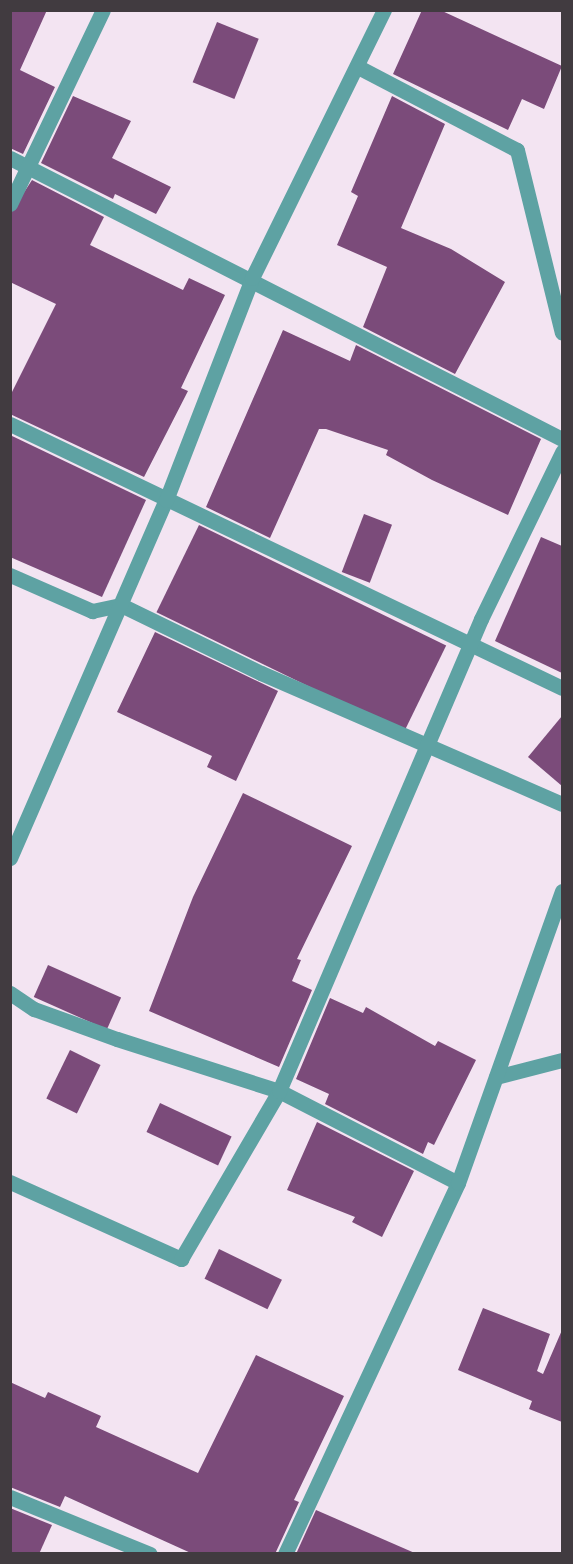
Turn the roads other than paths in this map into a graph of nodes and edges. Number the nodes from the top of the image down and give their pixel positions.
1 (103, 10) edge
2 (384, 10) edge
3 (360, 68) junction
4 (10, 158) edge
5 (28, 165) junction
6 (10, 204) edge
7 (252, 278) junction
8 (562, 333) edge
9 (10, 424) edge
10 (562, 439) edge
11 (562, 452) edge
12 (166, 500) junction
13 (10, 575) edge
14 (121, 605) junction
15 (470, 645) junction
16 (562, 688) edge
17 (427, 746) junction
18 (562, 804) edge
19 (10, 858) edge
20 (562, 891) edge
21 (10, 993) edge
22 (562, 1060) edge
23 (496, 1077) junction
24 (279, 1091) junction
25 (10, 1182) edge
26 (458, 1183) junction
27 (10, 1497) edge
28 (150, 1554) edge
29 (285, 1554) edge

1 - 5 street
2 - 3 street
3 - 7 street
3 - 8 street
4 - 5 street
5 - 6 street
5 - 7 street
7 - 10 street
7 - 12 street
9 - 12 street
11 - 15 street
12 - 14 street
12 - 15 street
13 - 14 street
14 - 17 street
14 - 19 street
15 - 16 street
15 - 17 street
17 - 18 street
17 - 24 street
20 - 23 street
21 - 24 street
22 - 23 street
23 - 26 street
24 - 25 street
24 - 26 street
26 - 29 street
27 - 28 street

